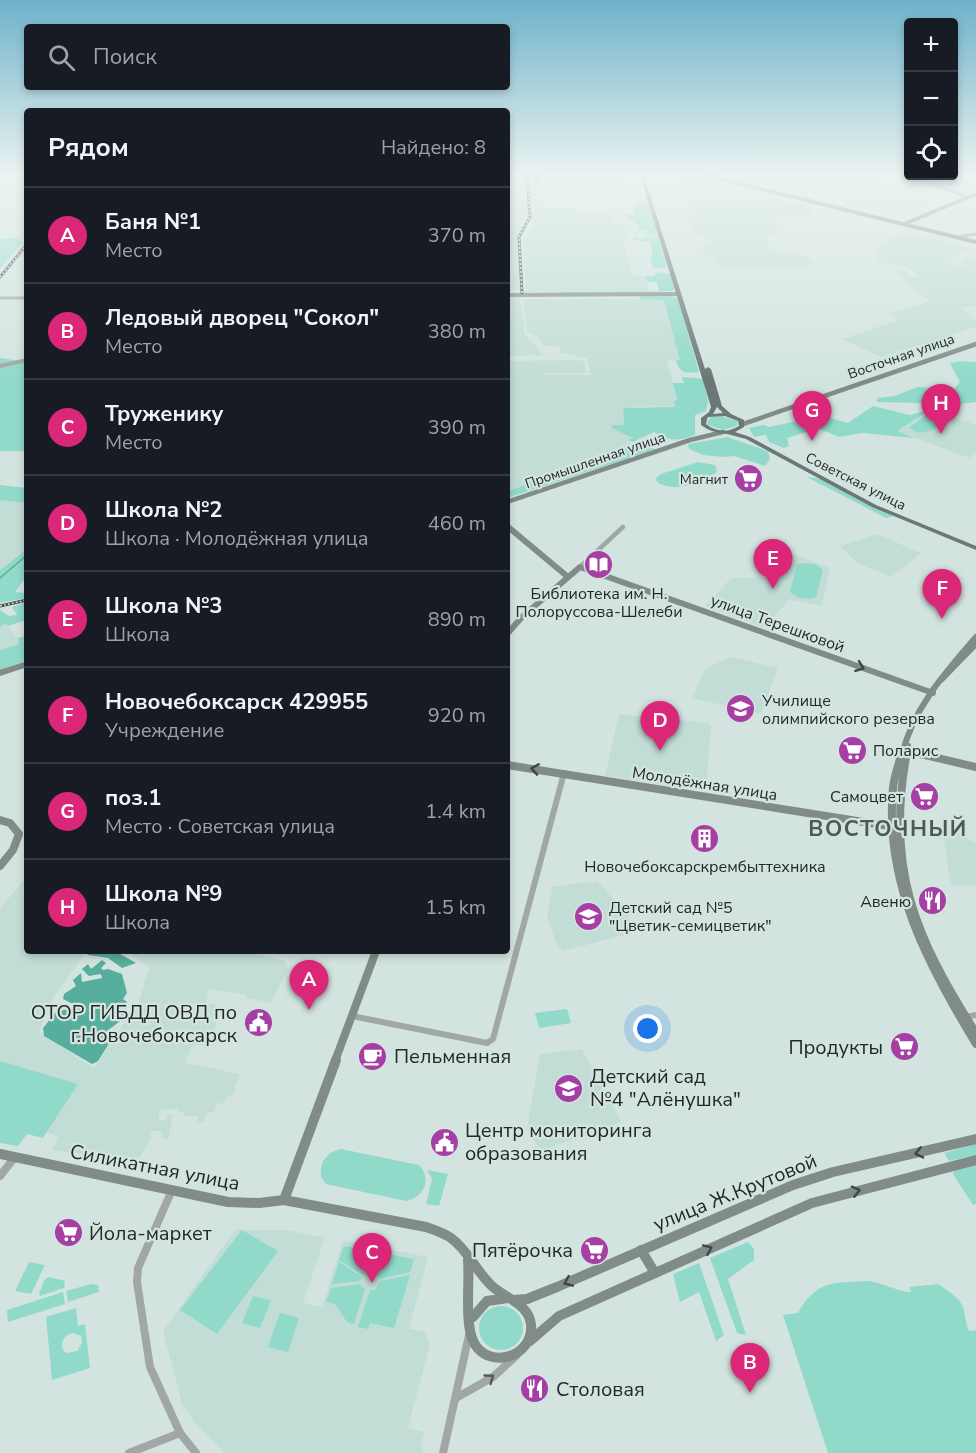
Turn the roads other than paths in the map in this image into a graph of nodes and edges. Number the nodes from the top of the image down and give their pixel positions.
1 (666, 244) edge
2 (680, 293) junction
3 (510, 295) edge
4 (24, 297) edge
5 (0, 298) edge
6 (976, 344) edge
7 (24, 361) edge
8 (0, 366) edge
9 (706, 373) junction
10 (766, 415) junction
11 (707, 416) junction
12 (732, 416) junction
13 (702, 422) junction
14 (742, 425) junction
15 (725, 432) junction
16 (690, 440) junction
17 (762, 444) junction
18 (510, 501) edge
19 (623, 527) dead end
20 (510, 529) edge
21 (976, 546) edge
22 (580, 567) junction
23 (568, 577) junction
24 (510, 631) edge
25 (976, 637) edge
26 (976, 644) edge
27 (24, 665) edge
28 (0, 673) edge
29 (937, 681) junction
30 (930, 692) junction
31 (904, 750) junction
32 (510, 765) edge
33 (976, 767) edge
34 (564, 773) junction
35 (0, 820) edge
36 (895, 827) junction
37 (0, 866) edge
38 (375, 954) edge
39 (976, 1015) edge
40 (352, 1016) junction
41 (962, 1017) junction
42 (976, 1033) edge
43 (976, 1044) edge
44 (976, 1139) edge
45 (0, 1154) edge
46 (15, 1157) junction
47 (976, 1160) edge
48 (0, 1176) edge
49 (172, 1190) junction
50 (284, 1200) junction
51 (641, 1250) junction
52 (468, 1260) junction
53 (655, 1273) junction
54 (512, 1300) junction
55 (471, 1325) junction
56 (528, 1343) junction
57 (520, 1352) junction
58 (456, 1398) junction
59 (180, 1433) junction
60 (129, 1453) edge
61 (196, 1453) edge
62 (443, 1453) edge

1 - 2 main road
2 - 3 street
2 - 9 main road
4 - 5 street
6 - 10 street, Восточная улица
7 - 8 street
9 - 11 main road
9 - 12 main road
10 - 12 street, Восточная улица
10 - 14 street, Восточная улица
11 - 12 main road
11 - 13 main road
12 - 14 main road, Советская улица
13 - 15 main road, Советская улица
13 - 16 street, Промышленная улица
14 - 15 main road
14 - 17 main road, Советская улица
15 - 16 street, Промышленная улица
15 - 17 main road, Советская улица
16 - 18 street, Промышленная улица
17 - 21 main road, Советская улица
19 - 22 street
20 - 23 street
22 - 23 street
22 -> 30 street, улица Терешковой
23 - 24 street
25 - 29 street
26 - 29 street
27 - 28 street
29 - 30 street
30 - 31 street
31 - 33 street
31 - 36 street
34 -> 32 street, Молодёжная улица
34 - 36 street, Молодёжная улица
34 - 40 street
35 - 37 street
36 - 41 street
38 - 40 street
39 - 41 street
40 - 50 street
41 - 42 street
41 - 43 street
44 -> 51 street, улица Ж.Крутовой
45 - 46 street, Силикатная улица
46 - 48 street
46 - 49 street, Силикатная улица
53 -> 47 street
49 - 50 street, Силикатная улица
49 - 59 street
50 - 52 street, Силикатная улица
51 - 53 street
51 -> 54 street, улица Ж.Крутовой
52 - 54 street, Силикатная улица
52 - 55 street
53 - 56 street
54 - 55 street
54 - 56 street
55 - 57 street
55 - 58 street
56 - 57 street
58 -> 57 street
58 - 62 street
59 - 60 street
59 - 61 street

